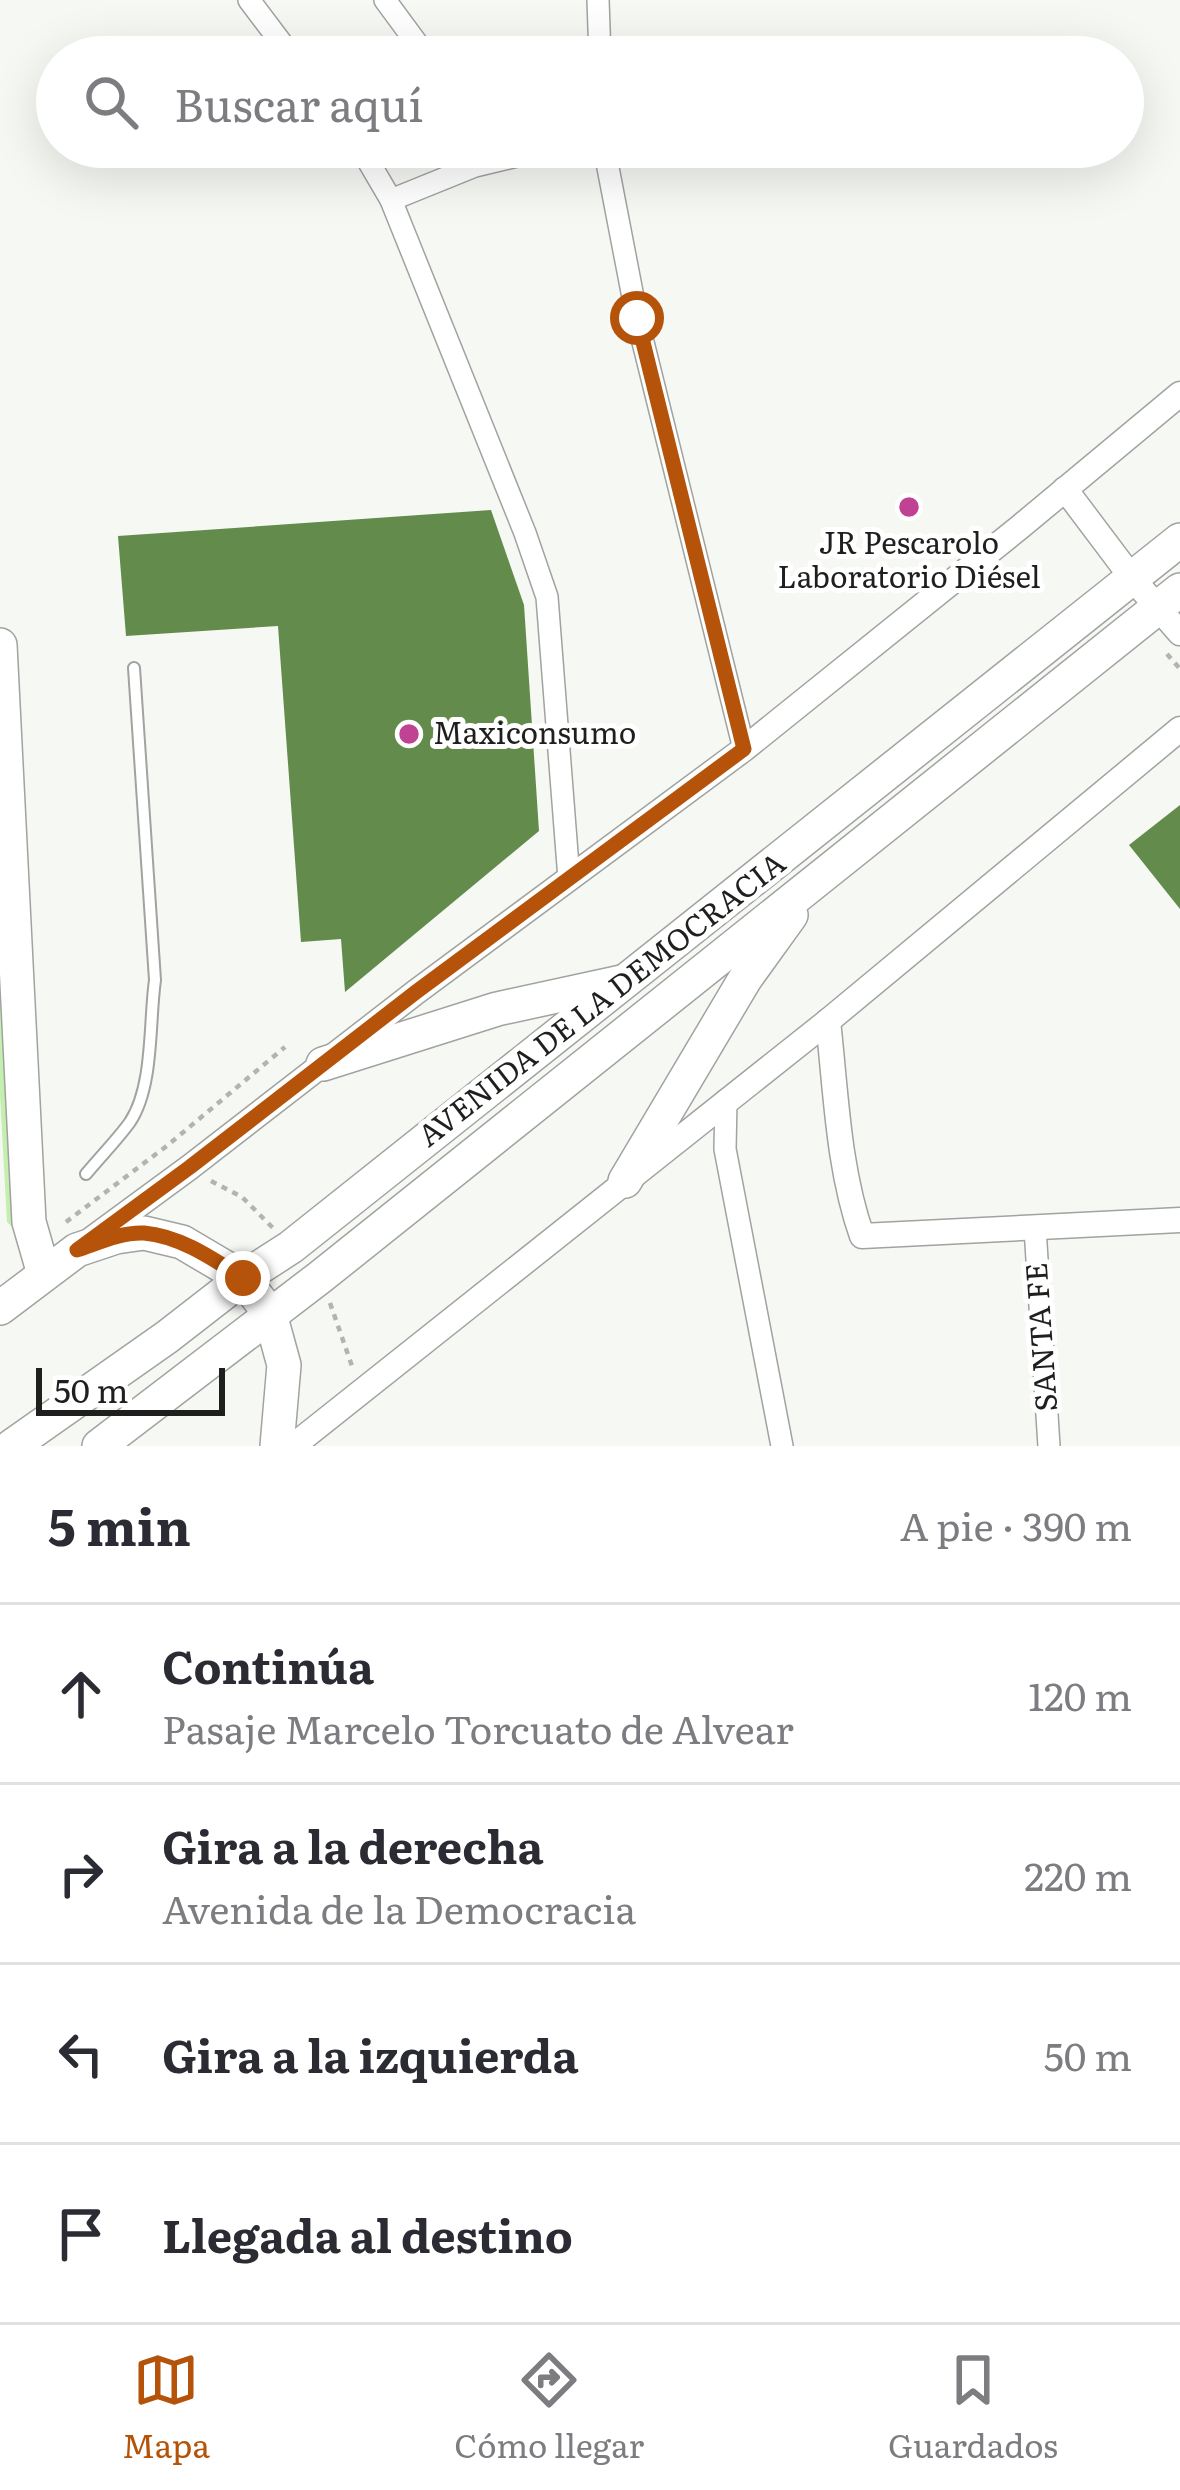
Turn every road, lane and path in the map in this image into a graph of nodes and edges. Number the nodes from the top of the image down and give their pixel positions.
1 (249, 0) edge
2 (385, 0) edge
3 (598, 0) edge
4 (276, 36) edge
5 (412, 36) edge
6 (599, 36) edge
7 (373, 168) edge
8 (449, 168) edge
9 (608, 168) edge
10 (392, 200) junction
11 (1180, 394) edge
12 (1065, 489) junction
13 (1180, 540) edge
14 (1132, 578) junction
15 (1173, 610) edge
16 (0, 645) edge
17 (134, 668) dead end
18 (1180, 729) edge
19 (744, 749) junction
20 (831, 868) junction
21 (569, 879) junction
22 (629, 980) junction
23 (828, 1021) junction
24 (285, 1047) dead end
25 (323, 1064) junction
26 (726, 1100) junction
27 (86, 1174) dead end
28 (211, 1180) dead end
29 (625, 1181) junction
30 (1180, 1220) edge
31 (272, 1227) dead end
32 (1035, 1228) junction
33 (64, 1241) junction
34 (44, 1274) junction
35 (243, 1278) junction
36 (329, 1302) dead end
37 (0, 1308) edge
38 (270, 1314) junction
39 (357, 1384) dead end
40 (12, 1446) edge
41 (98, 1446) edge
42 (277, 1446) edge
43 (293, 1446) edge
44 (782, 1446) edge
45 (1048, 1446) edge

1 - 4 street
2 - 5 street
3 - 6 street
7 - 10 street
8 - 10 street
9 - 19 street
10 - 21 street
11 - 12 street
12 - 14 street
12 - 19 street
13 - 14 main road, AVENIDA DE LA DEMOCRACIA
14 - 15 street
14 - 22 main road, AVENIDA DE LA DEMOCRACIA
15 - 20 main road, AVENIDA DE LA DEMOCRACIA
16 - 34 main road
17 - 27 lane
18 - 23 street
19 - 21 street
20 - 29 main road
20 - 38 main road, AVENIDA DE LA DEMOCRACIA
21 - 25 street
22 - 25 main road
22 - 35 main road, AVENIDA DE LA DEMOCRACIA
23 - 26 street
23 - 32 street
24 - 33 path
25 - 33 street
26 - 29 street
26 - 44 street
28 - 31 path
29 - 43 street
30 - 32 street
32 - 45 street, SANTA FE
33 - 34 main road
33 - 35 main road
34 - 37 main road
35 - 38 main road
35 - 40 main road, AVENIDA DE LA DEMOCRACIA
36 - 39 path
38 - 41 main road, AVENIDA DE LA DEMOCRACIA
38 - 42 main road

